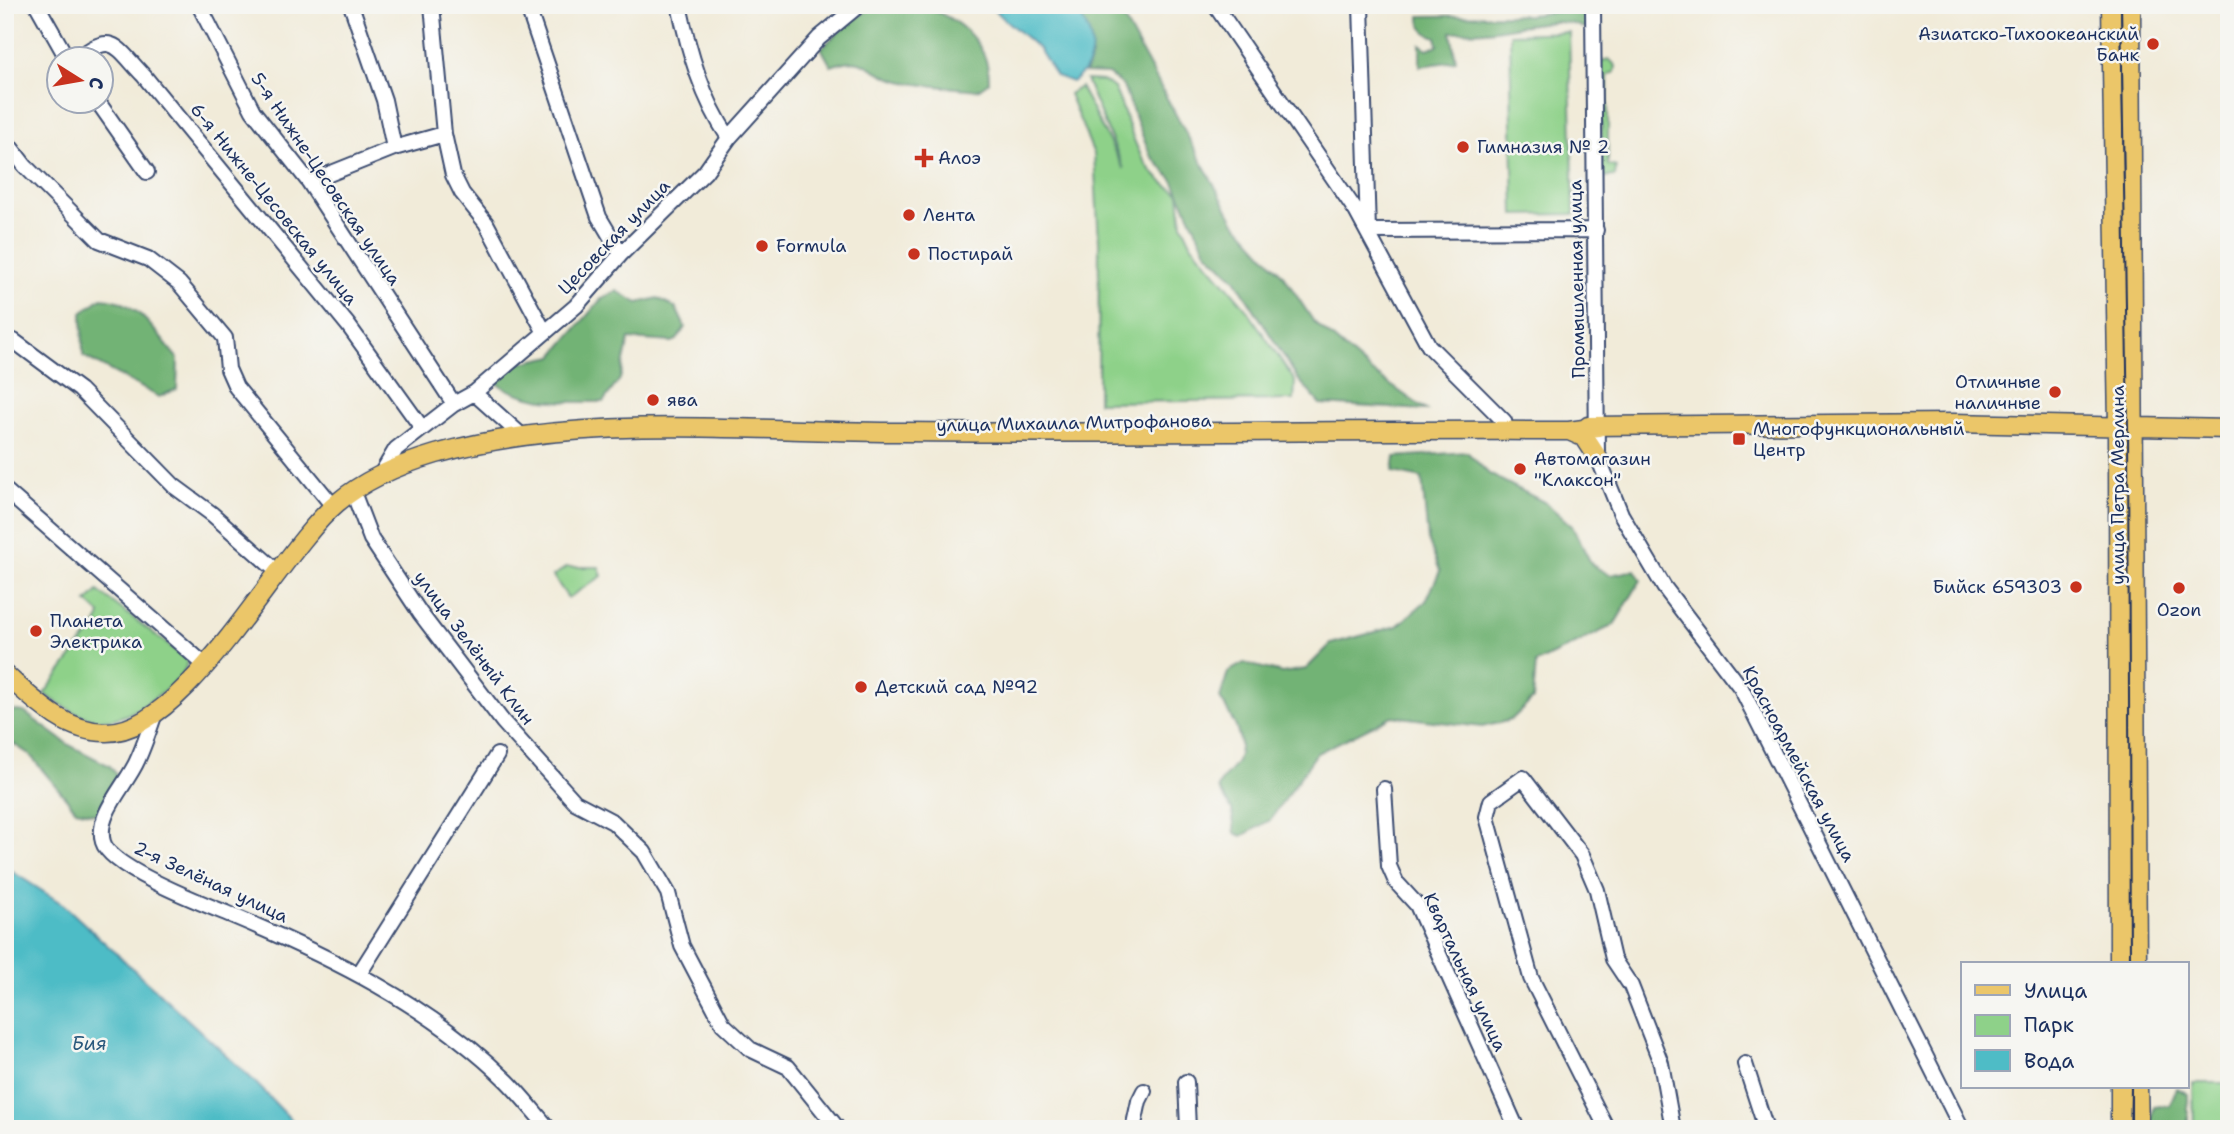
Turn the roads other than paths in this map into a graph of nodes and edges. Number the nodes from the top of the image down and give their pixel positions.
1 (37, 5) edge
2 (200, 5) edge
3 (351, 5) edge
4 (432, 5) edge
5 (527, 5) edge
6 (679, 5) edge
7 (859, 5) edge
8 (1215, 5) edge
9 (1361, 5) edge
10 (1593, 5) edge
11 (2111, 5) edge
12 (2131, 5) edge
13 (60, 46) edge
14 (94, 46) edge
15 (111, 46) edge
16 (116, 49) edge
17 (107, 116) edge
18 (444, 134) junction
19 (729, 138) junction
20 (5, 140) edge
21 (394, 148) junction
22 (147, 172) dead end
23 (309, 182) junction
24 (1595, 230) junction
25 (1368, 231) junction
26 (621, 254) junction
27 (544, 331) junction
28 (15, 341) dead end
29 (474, 393) junction
30 (454, 404) junction
31 (1506, 427) junction
32 (1598, 427) junction
33 (422, 428) junction
34 (2229, 429) edge
35 (1569, 431) junction
36 (2125, 431) junction
37 (2229, 435) edge
38 (522, 436) junction
39 (1598, 458) junction
40 (380, 476) junction
41 (5, 490) edge
42 (353, 492) junction
43 (333, 506) junction
44 (279, 573) junction
45 (205, 665) junction
46 (5, 674) edge
47 (154, 716) junction
48 (497, 755) dead end
49 (1384, 789) dead end
50 (2119, 962) edge
51 (2137, 962) edge
52 (359, 974) junction
53 (1745, 1064) dead end
54 (1186, 1083) dead end
55 (2120, 1088) edge
56 (2138, 1088) edge
57 (1144, 1091) dead end
58 (549, 1129) edge
59 (838, 1129) edge
60 (1133, 1129) edge
61 (1188, 1129) edge
62 (1517, 1129) edge
63 (1607, 1129) edge
64 (1673, 1129) edge
65 (1766, 1129) edge
66 (1962, 1129) edge
67 (2120, 1129) edge
68 (2138, 1129) edge

1 - 13 street
2 - 23 street, 5-я Нижне-Цесовская улица
3 - 21 street
4 - 18 street
5 - 26 street
6 - 19 street
7 - 19 street, Цесовская улица
8 - 25 street
9 - 25 street
10 - 24 street, Промышленная улица
11 - 36 main road, улица Петра Мерлина
12 - 36 main road, улица Петра Мерлина
14 - 15 street, 6-я Нижне-Цесовская улица
16 - 33 street, 6-я Нижне-Цесовская улица
17 - 22 street
18 - 21 street
18 - 27 street
19 - 26 street, Цесовская улица
20 - 43 street
21 - 23 street
23 - 30 street, 5-я Нижне-Цесовская улица
24 - 25 street
24 - 32 street, Промышленная улица
25 - 31 street
26 - 27 street, Цесовская улица
27 - 29 street, Цесовская улица
28 - 44 street
29 - 30 street, Цесовская улица
29 - 38 street
30 - 33 street, Цесовская улица
31 - 32 main road, улица Михаила Митрофанова
31 - 35 main road, улица Михаила Митрофанова
31 - 38 main road, улица Михаила Митрофанова
32 - 35 main road, улица Михаила Митрофанова
32 - 36 main road, улица Михаила Митрофанова
32 - 39 street, Красноармейская улица
33 - 40 street, Цесовская улица
34 - 36 main road, улица Михаила Митрофанова
35 - 39 main road
36 - 37 main road, улица Михаила Митрофанова
36 - 50 main road, улица Петра Мерлина
36 - 51 main road, улица Петра Мерлина
38 - 40 main road, улица Михаила Митрофанова
39 - 66 street, Красноармейская улица
40 - 42 main road, улица Михаила Митрофанова
41 - 45 street
42 - 43 main road, улица Михаила Митрофанова
42 - 59 street, улица Зелёный Клин
43 - 44 main road, улица Михаила Митрофанова
44 - 45 main road, улица Михаила Митрофанова
45 - 47 main road, улица Михаила Митрофанова
46 - 47 main road, улица Михаила Митрофанова
47 - 52 street, 2-я Зелёная улица
48 - 52 street
49 - 62 street, Квартальная улица
52 - 58 street, 2-я Зелёная улица
53 - 65 street
54 - 61 street
55 - 67 main road
56 - 68 main road
57 - 60 street
63 - 64 street

